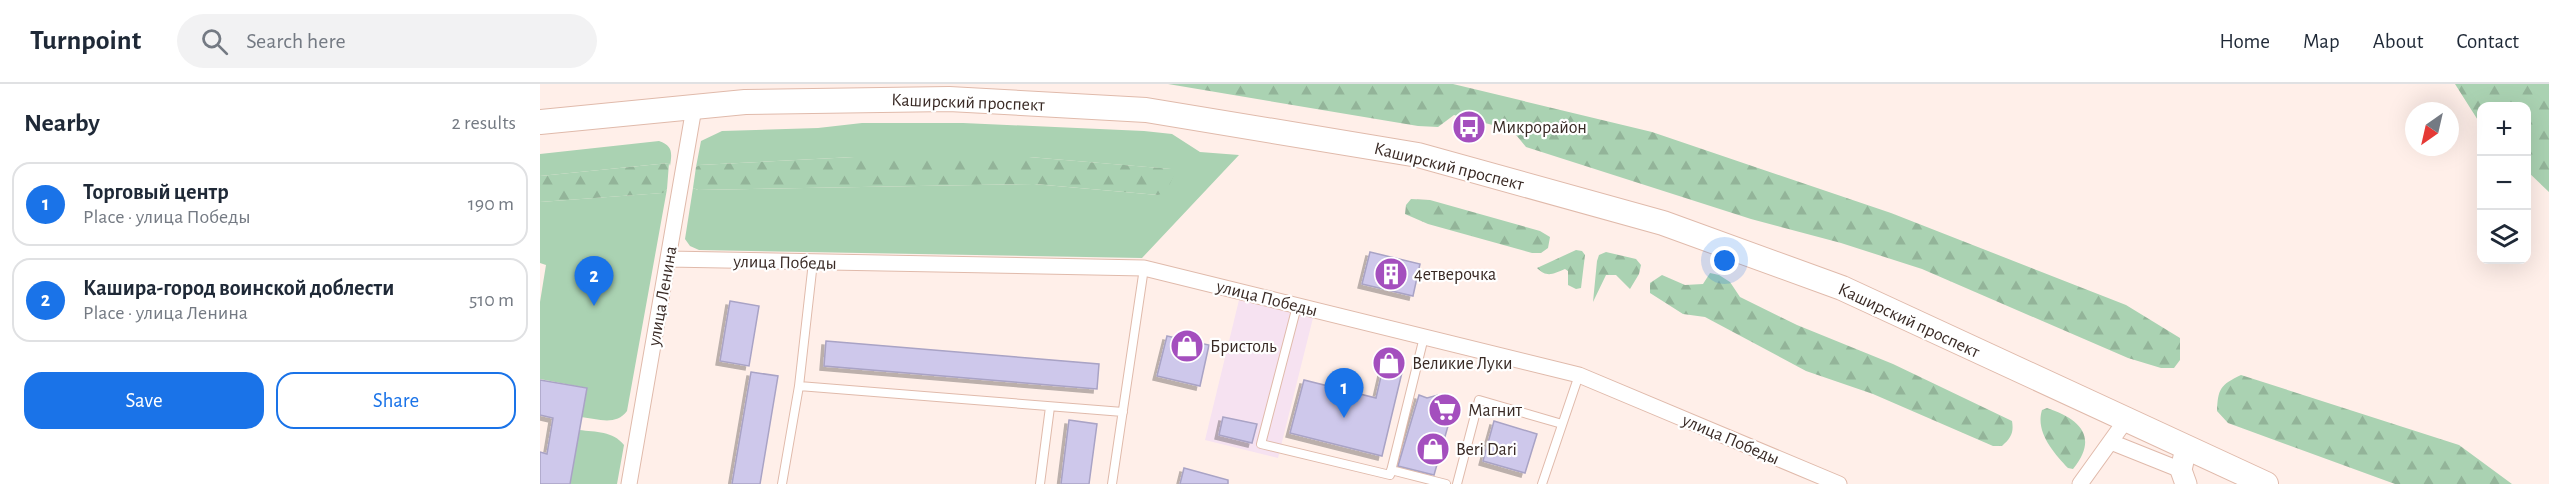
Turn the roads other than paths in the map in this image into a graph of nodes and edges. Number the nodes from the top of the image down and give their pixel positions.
1 (694, 108) junction
2 (540, 122) edge
3 (668, 259) junction
4 (813, 262) junction
5 (1144, 268) junction
6 (1297, 306) junction
7 (1424, 337) junction
8 (1579, 375) junction
9 (799, 386) junction
10 (1050, 407) junction
11 (1123, 412) junction
12 (2126, 420) junction
13 (1562, 424) junction
14 (2111, 442) junction
15 (2184, 467) edge
16 (1391, 470) junction
17 (629, 484) edge
18 (782, 484) edge
19 (1040, 484) edge
20 (1112, 484) edge
21 (1446, 484) edge
22 (1456, 484) edge
23 (1542, 484) edge
24 (1839, 484) edge
25 (2080, 484) edge
26 (2266, 484) edge

1 - 2 main road, Каширский проспект
1 - 3 street, улица Ленина
1 - 12 main road, Каширский проспект
3 - 4 street, улица Победы
3 - 17 street, улица Ленина
4 - 5 street, улица Победы
4 - 9 lane
5 - 6 street, улица Победы
5 - 11 lane
6 - 7 street, улица Победы
6 - 16 lane
7 - 8 street, улица Победы
7 - 16 lane
8 - 13 lane
8 - 24 street, улица Победы
9 - 10 lane
9 - 18 lane
10 - 11 lane
10 - 19 lane
11 - 20 lane
12 - 14 street
12 - 15 main road, Каширский проспект
13 - 22 lane
13 - 23 lane
14 - 15 street
14 - 25 street
15 - 26 main road, Каширский проспект
16 - 21 lane

